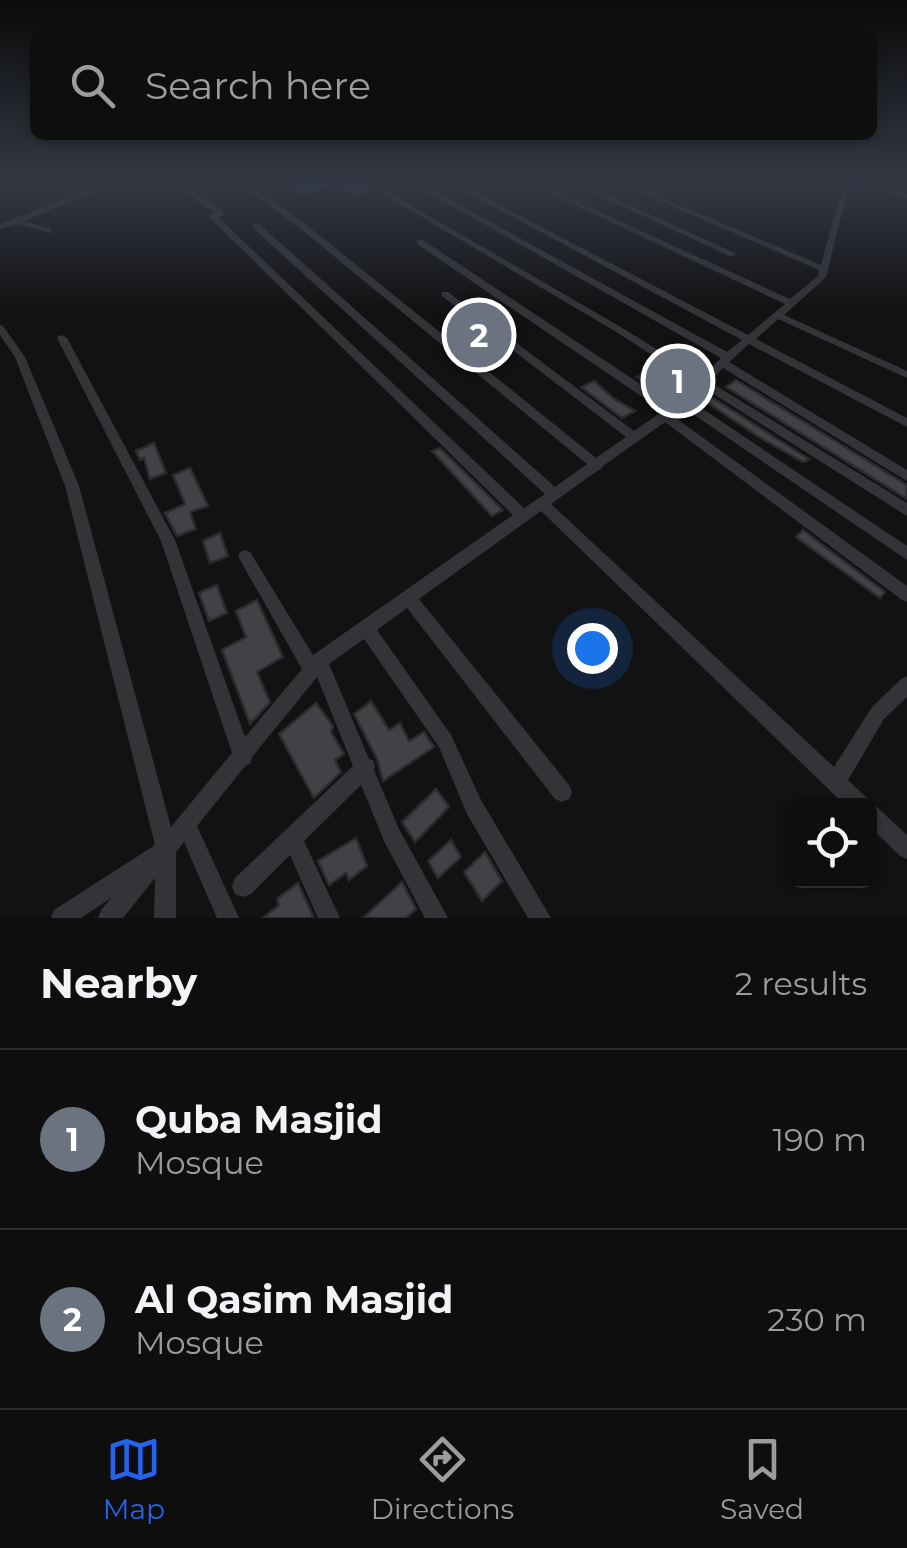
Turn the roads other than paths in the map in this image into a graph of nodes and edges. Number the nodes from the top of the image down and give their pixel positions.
1 (27, 224) edge
2 (221, 224) edge
3 (300, 224) edge
4 (436, 224) edge
5 (486, 224) edge
6 (530, 224) edge
7 (620, 224) edge
8 (665, 224) edge
9 (717, 224) edge
10 (835, 224) edge
11 (256, 226) dead end
12 (48, 231) dead end
13 (420, 242) dead end
14 (732, 254) dead end
15 (824, 269) junction
16 (445, 294) dead end
17 (791, 303) junction
18 (777, 314) junction
19 (0, 328) edge
20 (62, 338) dead end
21 (748, 339) junction
22 (725, 360) junction
23 (907, 375) edge
24 (704, 382) junction
25 (674, 410) junction
26 (907, 423) edge
27 (636, 438) junction
28 (597, 466) junction
29 (907, 476) edge
30 (548, 500) junction
31 (907, 510) edge
32 (524, 517) junction
33 (907, 554) edge
34 (245, 556) dead end
35 (907, 595) edge
36 (409, 598) junction
37 (366, 628) junction
38 (315, 666) junction
39 (907, 685) edge
40 (243, 757) junction
41 (366, 767) junction
42 (836, 781) junction
43 (562, 792) dead end
44 (853, 798) edge
45 (877, 821) edge
46 (186, 824) junction
47 (293, 840) junction
48 (166, 848) junction
49 (907, 849) edge
50 (242, 886) dead end
51 (62, 918) edge
52 (109, 918) edge
53 (165, 918) edge
54 (228, 918) edge
55 (329, 918) edge
56 (437, 918) edge
57 (540, 918) edge

1 - 12 street
2 - 32 street
3 - 28 street
4 - 24 street
5 - 22 street
6 - 21 street
7 - 17 street
8 - 14 street
9 - 15 street
10 - 15 street
11 - 30 street
13 - 25 street
15 - 17 street
16 - 27 street
17 - 18 street
18 - 21 street
18 - 23 street
19 - 48 street
20 - 40 street
21 - 22 street
21 - 26 street
22 - 24 street
22 - 29 street
24 - 25 street
24 - 31 street
25 - 27 street
25 - 33 street
25 - 35 street
27 - 28 street
28 - 30 street
30 - 32 street
30 - 42 street
32 - 36 street
34 - 38 street
36 - 37 street
36 - 43 street
37 - 38 street
37 - 57 street
38 - 40 street
38 - 41 street
39 - 42 street
40 - 46 street
41 - 47 street
41 - 56 street
42 - 44 street
45 - 49 street
46 - 48 street
46 - 54 street
47 - 50 street
47 - 55 street
48 - 51 street
48 - 52 street
48 - 53 street

